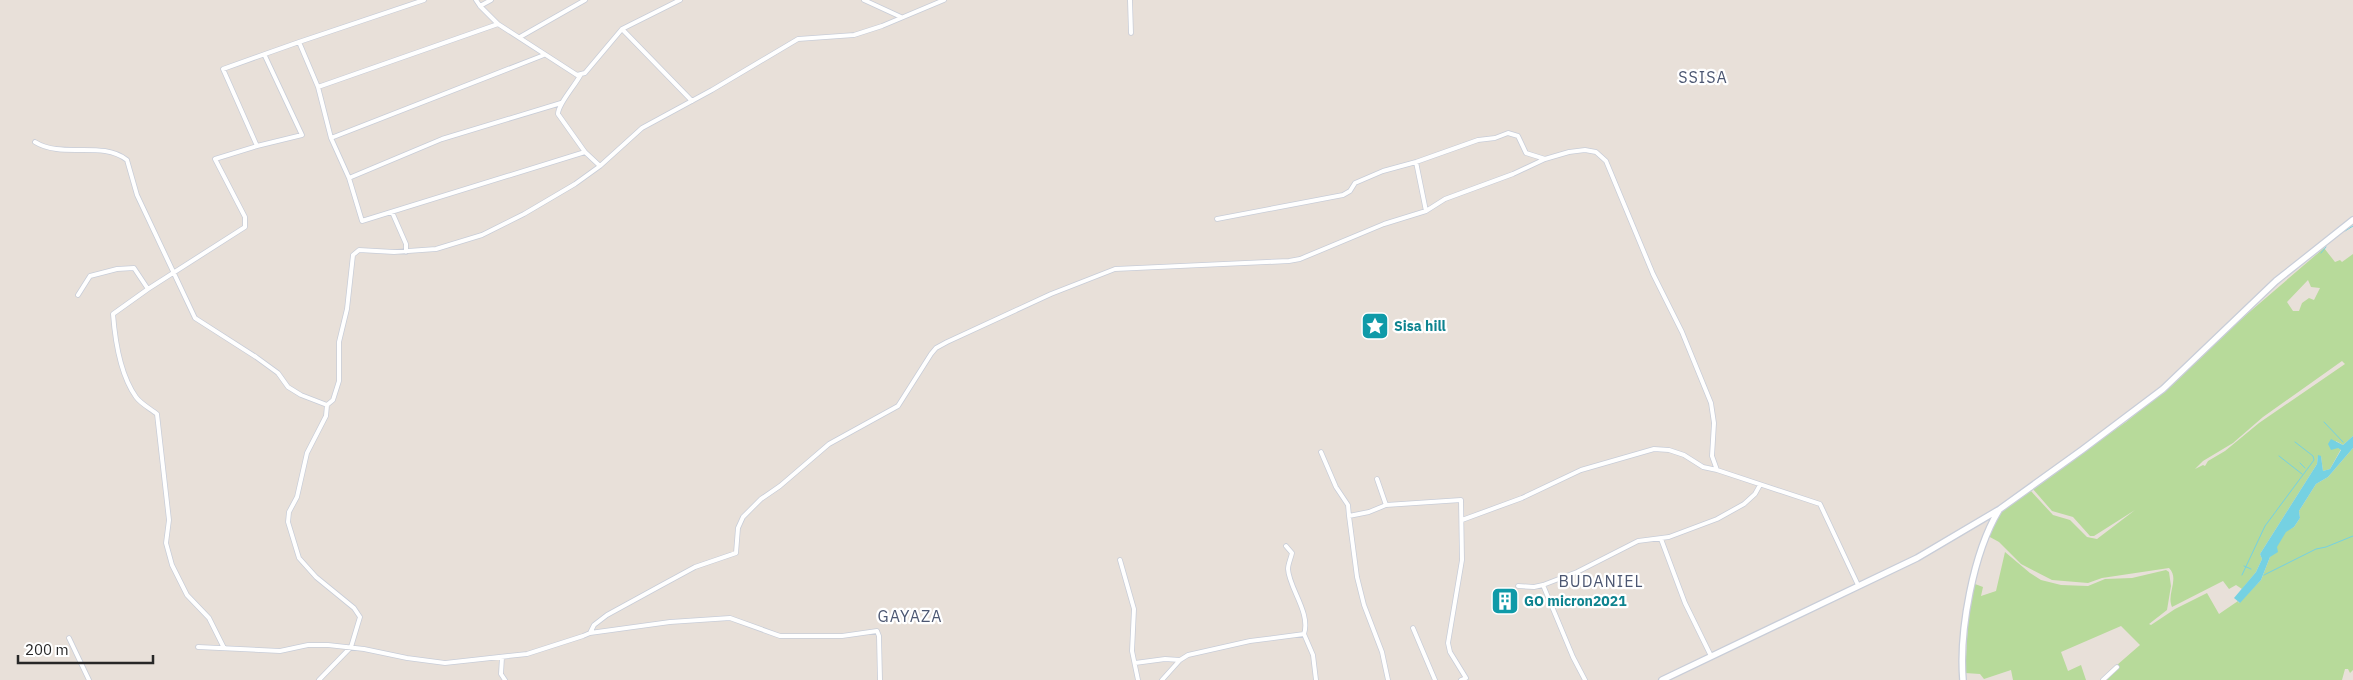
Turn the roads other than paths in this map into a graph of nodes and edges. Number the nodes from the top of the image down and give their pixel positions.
1 (424, 0) edge
2 (476, 0) edge
3 (491, 0) edge
4 (585, 0) edge
5 (680, 0) edge
6 (864, 0) edge
7 (944, 0) edge
8 (1130, 0) edge
9 (480, 6) junction
10 (901, 16) junction
11 (498, 24) junction
12 (622, 29) junction
13 (1132, 34) dead end
14 (520, 37) junction
15 (299, 42) junction
16 (265, 54) junction
17 (544, 55) junction
18 (581, 74) junction
19 (318, 87) junction
20 (692, 100) junction
21 (561, 103) junction
22 (332, 138) junction
23 (35, 142) dead end
24 (257, 146) junction
25 (586, 152) junction
26 (1545, 159) junction
27 (1416, 162) junction
28 (600, 166) junction
29 (349, 178) junction
30 (1426, 211) junction
31 (392, 212) junction
32 (1217, 220) dead end
33 (2353, 220) edge
34 (406, 252) junction
35 (173, 273) junction
36 (148, 289) junction
37 (78, 296) dead end
38 (327, 405) junction
39 (1321, 452) dead end
40 (1717, 470) junction
41 (1377, 479) dead end
42 (1760, 485) junction
43 (1386, 505) junction
44 (2000, 509) junction
45 (1350, 516) junction
46 (1462, 520) junction
47 (1973, 525) junction
48 (1987, 532) junction
49 (1661, 539) junction
50 (1286, 546) dead end
51 (1120, 560) dead end
52 (1543, 585) junction
53 (1858, 585) junction
54 (1518, 586) dead end
55 (1413, 628) dead end
56 (590, 633) junction
57 (1304, 634) junction
58 (69, 638) dead end
59 (198, 647) dead end
60 (351, 647) junction
61 (224, 648) junction
62 (1711, 656) junction
63 (502, 657) junction
64 (1180, 660) junction
65 (1135, 664) junction
66 (2117, 667) dead end
67 (90, 680) edge
68 (319, 680) edge
69 (505, 680) edge
70 (880, 680) edge
71 (1138, 680) edge
72 (1162, 680) edge
73 (1316, 680) edge
74 (1388, 680) edge
75 (1435, 680) edge
76 (1461, 680) edge
77 (1585, 680) edge
78 (1662, 680) edge
79 (1963, 680) edge
80 (2103, 680) edge

1 - 15 street
2 - 9 street
3 - 9 street
4 - 14 street
5 - 12 street
6 - 10 street
7 - 10 street
8 - 13 street
9 - 11 street
10 - 20 street
11 - 14 street
11 - 19 street
12 - 18 street
12 - 20 street
14 - 17 street
15 - 16 street
15 - 19 street
16 - 24 street
16 - 24 street
17 - 18 street
17 - 22 street
18 - 21 street
19 - 22 street
20 - 28 street
21 - 25 street
21 - 29 street
22 - 29 street
23 - 35 street
24 - 35 street
25 - 28 street
25 - 31 street
26 - 27 street
26 - 30 street
26 - 40 street
27 - 30 street
27 - 32 street
28 - 34 street
29 - 31 street
30 - 56 street
31 - 34 street
33 - 44 main road
34 - 38 street
35 - 36 street
35 - 38 street
36 - 37 street
36 - 61 street
38 - 60 street
39 - 45 street
40 - 42 street
40 - 46 street
41 - 43 street
42 - 49 street
42 - 53 street
43 - 45 street
43 - 46 street
44 - 47 main road
44 - 48 main road
45 - 74 street
46 - 76 street
47 - 48 main road
47 - 53 main road
48 - 79 main road
49 - 52 street
49 - 62 street
50 - 57 street
51 - 65 street
52 - 54 street
52 - 77 street
53 - 62 main road
55 - 75 street
56 - 63 street
56 - 70 street
57 - 64 street
57 - 73 street
58 - 67 street
59 - 61 street
60 - 61 street
60 - 63 street
60 - 68 street
62 - 78 main road
63 - 69 street
64 - 65 street
64 - 72 street
65 - 71 street
66 - 80 street

